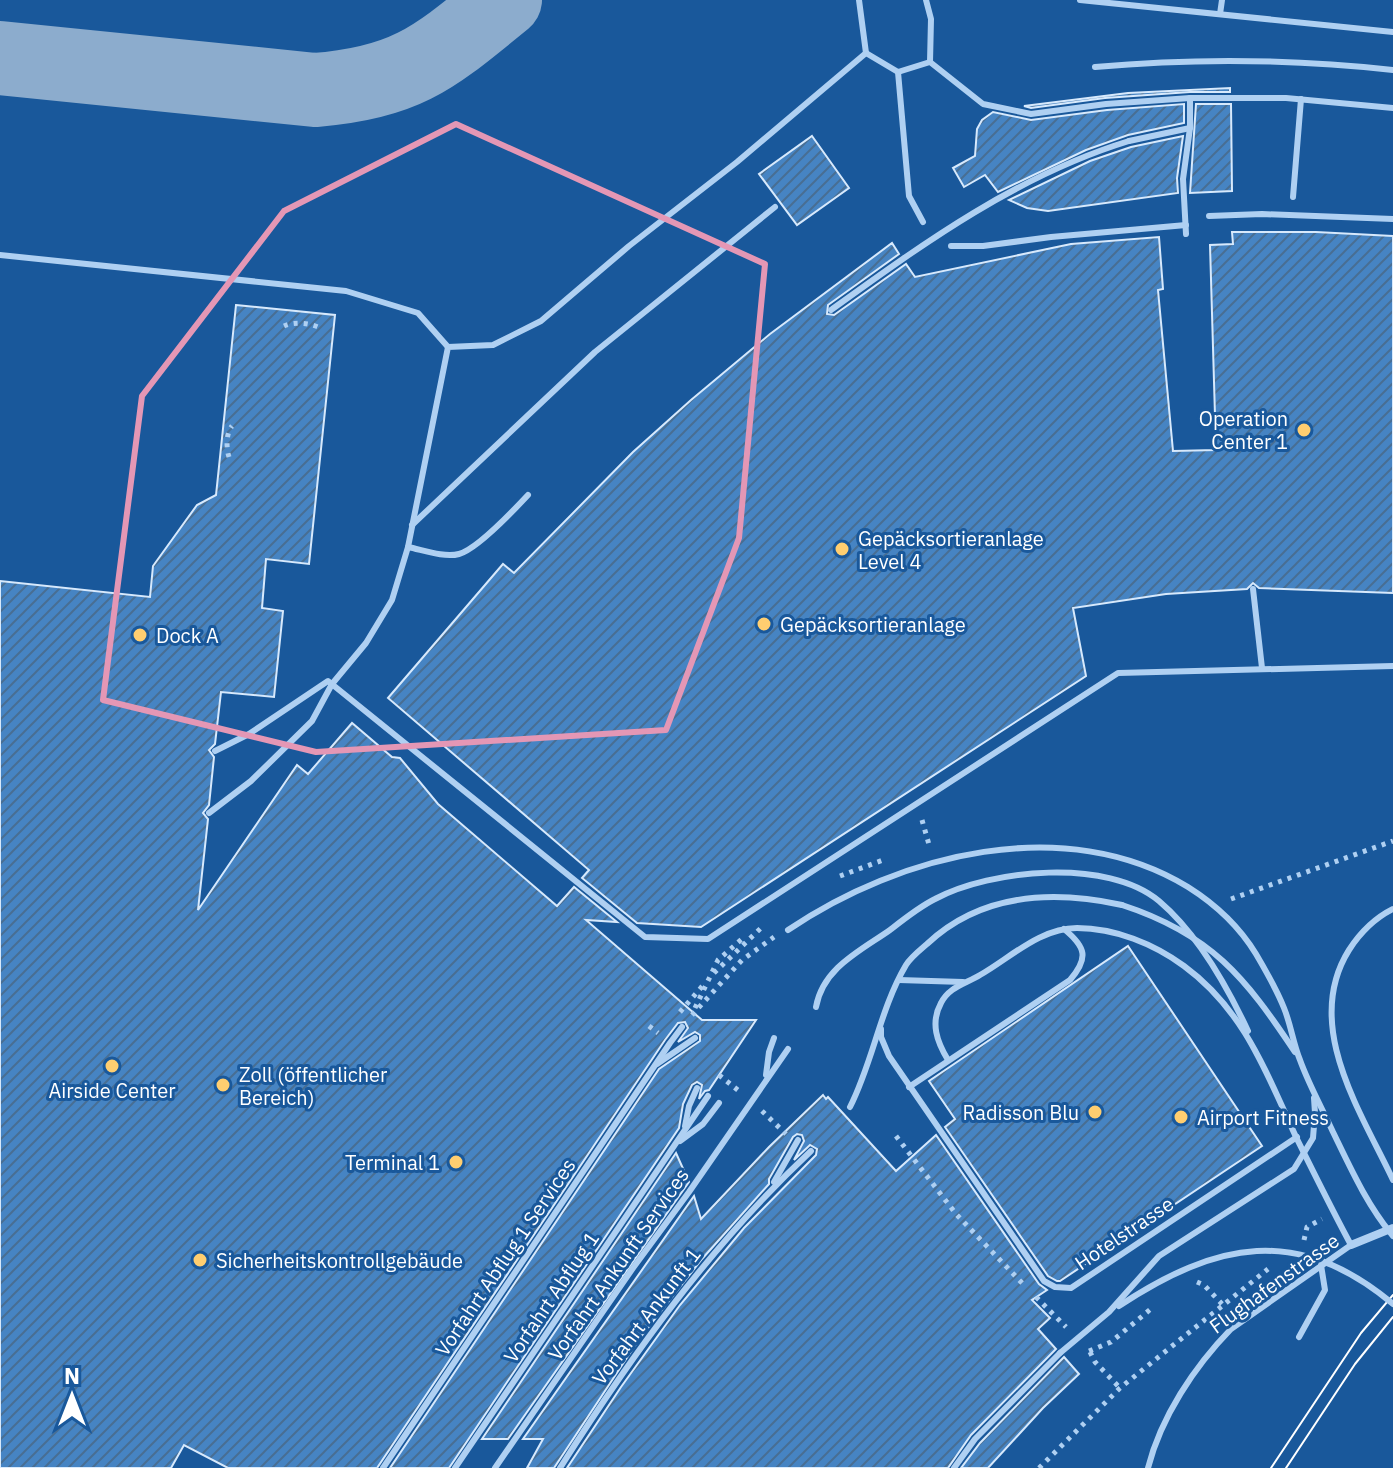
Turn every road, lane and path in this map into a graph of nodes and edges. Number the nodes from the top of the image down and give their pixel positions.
1 (859, 0) edge
2 (926, 0) edge
3 (1080, 0) edge
4 (1222, 0) edge
5 (1220, 14) junction
6 (1393, 32) edge
7 (866, 53) junction
8 (930, 62) junction
9 (1095, 67) dead end
10 (1393, 70) edge
11 (898, 72) junction
12 (1190, 98) junction
13 (1301, 99) junction
14 (1393, 108) edge
15 (1190, 128) junction
16 (1293, 197) dead end
17 (775, 207) dead end
18 (1209, 216) dead end
19 (1393, 219) edge
20 (923, 222) dead end
21 (1186, 225) junction
22 (1186, 234) dead end
23 (951, 246) dead end
24 (0, 255) edge
25 (831, 310) dead end
26 (284, 326) dead end
27 (322, 329) dead end
28 (448, 347) junction
29 (232, 426) dead end
30 (229, 457) dead end
31 (528, 495) dead end
32 (412, 525) junction
33 (408, 547) junction
34 (1253, 589) dead end
35 (1393, 666) edge
36 (1262, 668) junction
37 (330, 683) junction
38 (215, 751) dead end
39 (209, 813) dead end
40 (922, 818) dead end
41 (932, 854) dead end
42 (883, 860) dead end
43 (834, 878) dead end
44 (1393, 909) edge
45 (772, 919) dead end
46 (1064, 929) junction
47 (788, 930) dead end
48 (899, 980) junction
49 (964, 982) junction
50 (816, 1007) dead end
51 (672, 1022) dead end
52 (649, 1026) dead end
53 (682, 1027) dead end
54 (666, 1029) dead end
55 (881, 1029) junction
56 (695, 1038) dead end
57 (774, 1038) dead end
58 (1255, 1045) junction
59 (788, 1049) dead end
60 (1299, 1058) junction
61 (948, 1060) junction
62 (654, 1066) junction
63 (765, 1078) junction
64 (909, 1087) junction
65 (1311, 1087) junction
66 (697, 1088) dead end
67 (708, 1096) dead end
68 (719, 1103) dead end
69 (850, 1107) dead end
70 (681, 1136) junction
71 (896, 1136) dead end
72 (1297, 1137) junction
73 (798, 1140) dead end
74 (674, 1146) junction
75 (811, 1151) dead end
76 (1393, 1180) edge
77 (768, 1192) junction
78 (1393, 1228) edge
79 (1393, 1236) edge
80 (1351, 1245) junction
81 (1321, 1265) junction
82 (1020, 1281) dead end
83 (1222, 1304) dead end
84 (1393, 1304) edge
85 (1109, 1312) junction
86 (1299, 1337) dead end
87 (1090, 1352) dead end
88 (1120, 1388) junction
89 (383, 1468) edge
90 (455, 1468) edge
91 (495, 1468) edge
92 (560, 1468) edge
93 (954, 1468) edge
94 (1039, 1468) edge
95 (1148, 1468) edge

1 - 7 lane
2 - 8 lane
3 - 5 lane
4 - 5 lane
5 - 6 lane
7 - 11 lane
7 - 28 lane
8 - 11 lane
8 - 12 lane
9 - 10 lane
11 - 20 lane
12 - 13 lane
12 - 15 lane
13 - 14 lane
13 - 16 lane
15 - 21 lane
15 - 25 lane, bridge
17 - 32 lane
18 - 19 lane
21 - 22 lane
21 - 23 lane
24 - 28 lane
26 - 27 path
28 - 32 lane
29 - 30 path
31 - 33 lane
32 - 33 lane
33 - 37 lane
34 - 36 lane
35 - 36 lane
36 - 37 lane
37 - 38 lane
37 - 39 lane
40 - 41 path
42 - 43 path
44 - 76 lane
45 - 51 path
46 - 49 lane
46 - 58 lane
46 - 61 lane
47 - 60 lane, bridge
48 - 49 lane
48 - 55 lane
48 - 60 lane, bridge
49 - 61 lane
50 - 58 lane
52 - 54 path
53 - 62 lane, Vorfahrt Abflug 1 Services
55 - 64 lane, Hotelstrasse
55 - 69 lane
56 - 62 lane
57 - 63 lane
58 - 72 lane
59 - 63 lane, Vorfahrt Ankunft Services
60 - 65 lane, bridge
61 - 64 lane
62 - 89 lane, Vorfahrt Abflug 1 Services
63 - 91 lane, Vorfahrt Ankunft Services
64 - 72 lane, Hotelstrasse
65 - 79 lane, bridge
65 - 85 lane, bridge
66 - 70 lane
67 - 70 lane, Vorfahrt Abflug 1
68 - 74 lane
70 - 74 lane, Vorfahrt Abflug 1
71 - 82 path
72 - 80 lane
73 - 77 lane
74 - 90 lane, Vorfahrt Abflug 1
75 - 77 lane
77 - 92 lane, Vorfahrt Ankunft 1
78 - 80 street, Flughafenstrasse
80 - 81 lane, Flughafenstrasse
81 - 86 lane
81 - 95 lane, Flughafenstrasse
83 - 88 path
84 - 85 lane, bridge
85 - 93 lane, bridge
87 - 88 path
88 - 94 path

